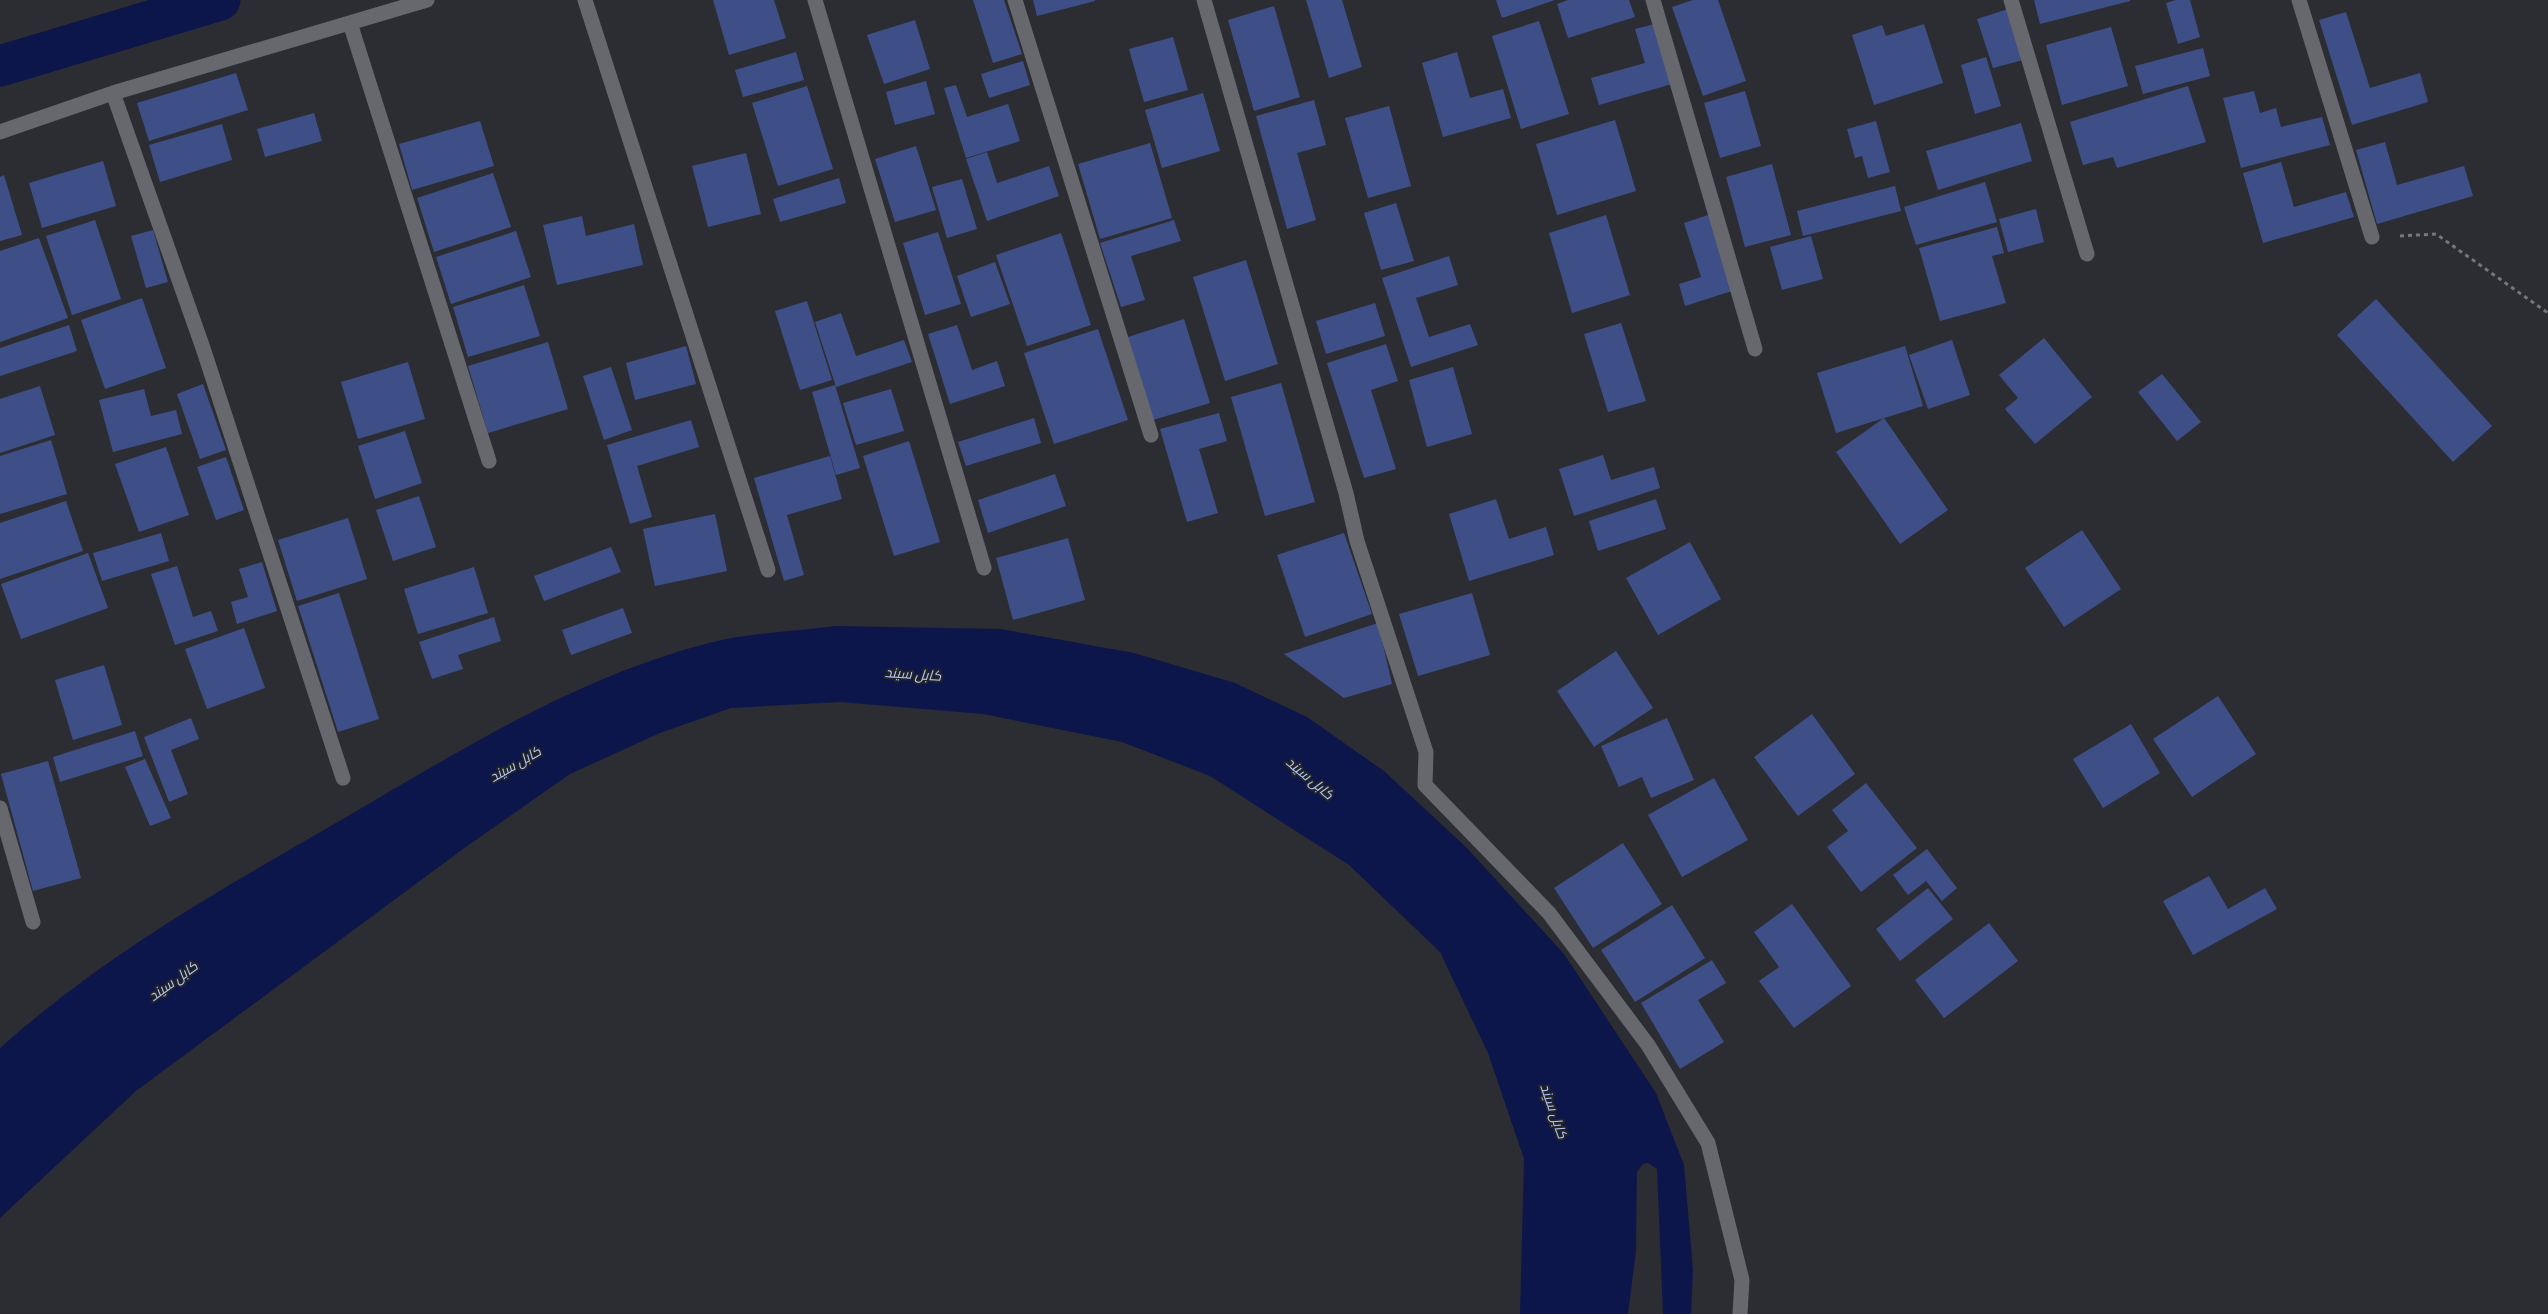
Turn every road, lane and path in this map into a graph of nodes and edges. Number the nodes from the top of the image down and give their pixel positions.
1 (427, 0) edge
2 (585, 0) edge
3 (815, 0) edge
4 (1014, 0) edge
5 (1204, 0) edge
6 (1654, 0) edge
7 (2011, 0) edge
8 (2299, 0) edge
9 (350, 23) junction
10 (113, 94) junction
11 (0, 132) edge
12 (2372, 237) joint
13 (2087, 254) dead end
14 (2548, 314) edge
15 (1755, 349) dead end
16 (1151, 436) dead end
17 (489, 461) dead end
18 (984, 568) dead end
19 (768, 570) dead end
20 (344, 778) dead end
21 (0, 808) edge
22 (33, 922) dead end
23 (1740, 1314) edge

1 - 9 street
2 - 19 street
3 - 18 street
4 - 16 street
5 - 23 street
6 - 15 street
7 - 13 street
8 - 12 street
9 - 10 street
9 - 17 street
10 - 11 street
10 - 20 street
12 - 14 path
21 - 22 street

